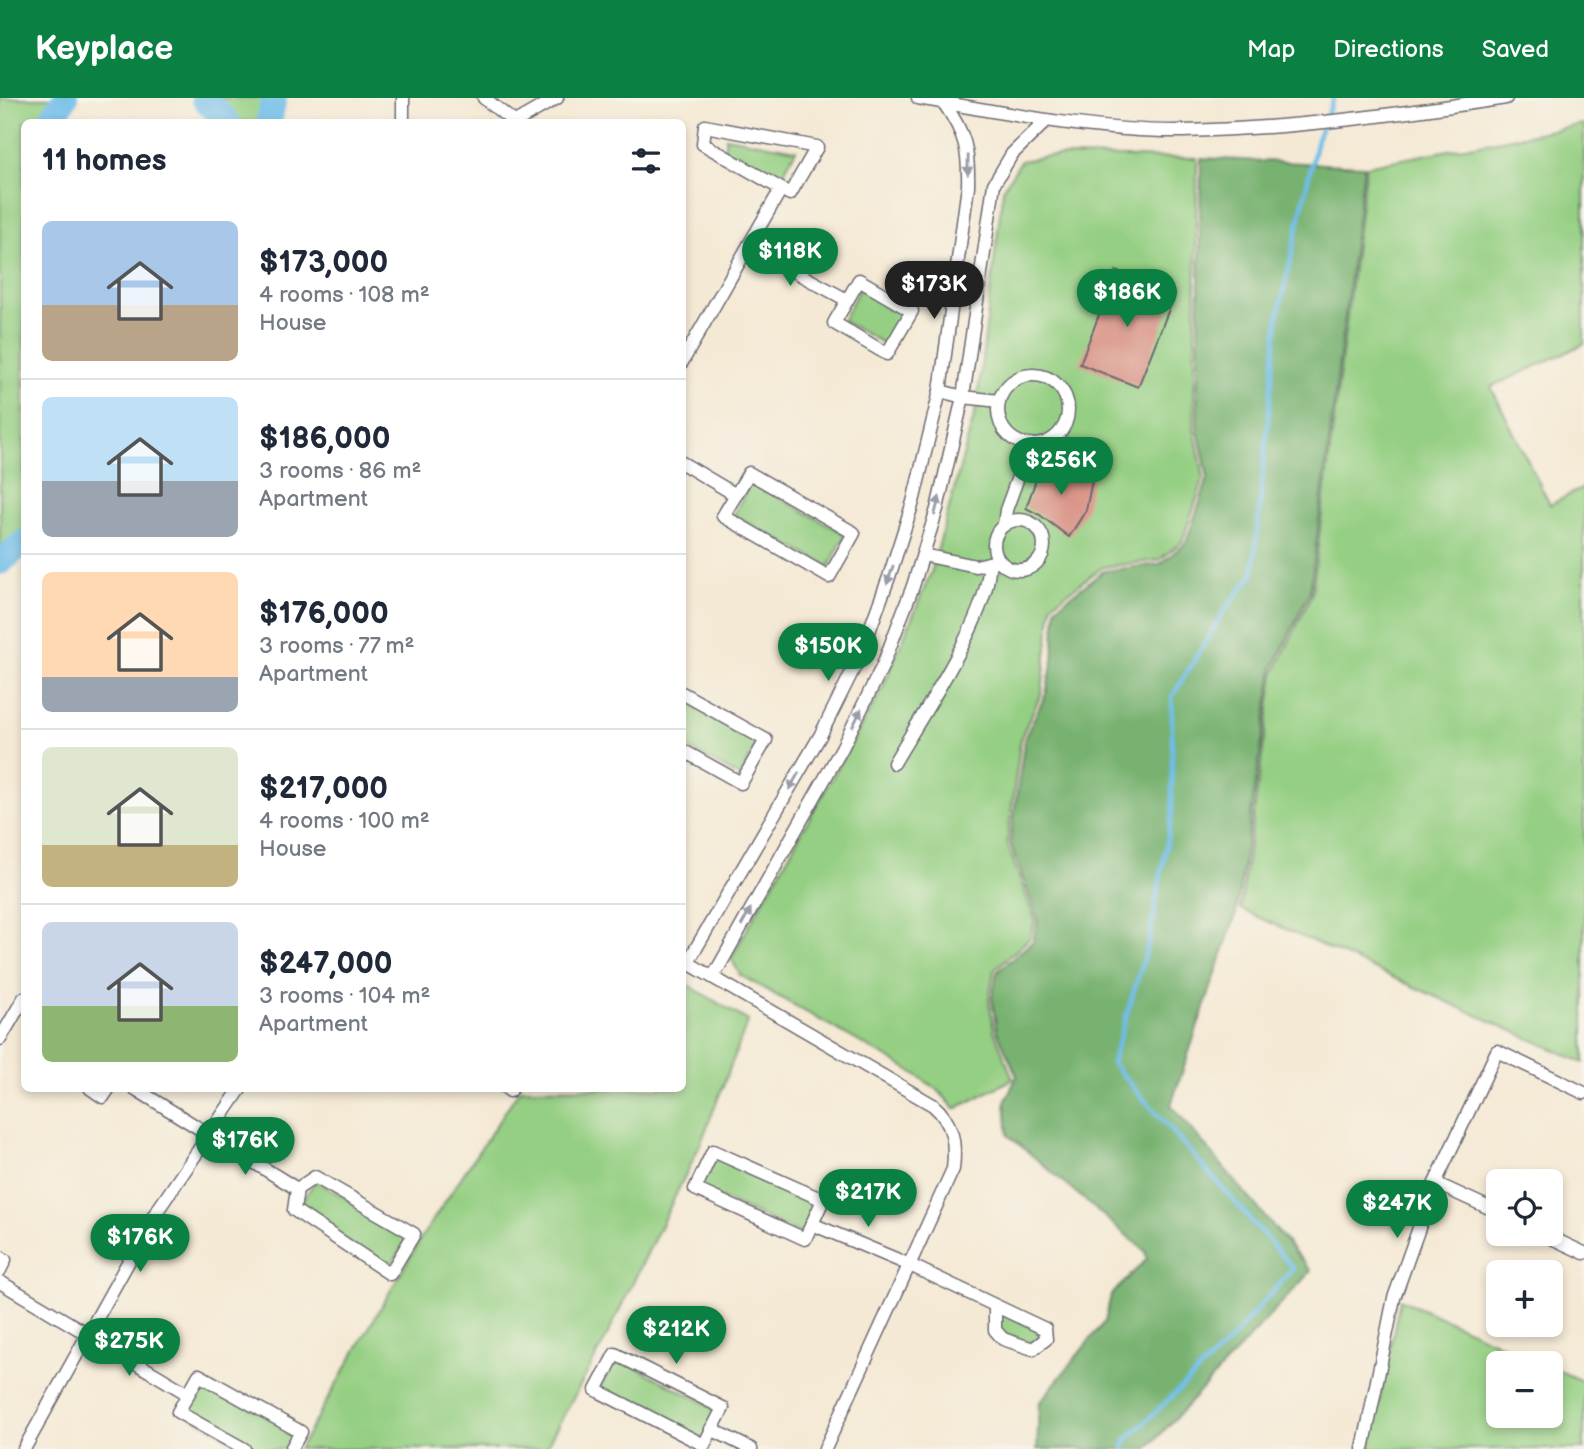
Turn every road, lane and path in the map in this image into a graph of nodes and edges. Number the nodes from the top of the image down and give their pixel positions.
1 (403, 98) edge
2 (484, 98) edge
3 (557, 98) edge
4 (918, 98) edge
5 (1506, 98) edge
6 (944, 103) junction
7 (403, 119) edge
8 (510, 119) edge
9 (519, 119) edge
10 (1046, 121) junction
11 (781, 189) junction
12 (963, 228) junction
13 (987, 228) junction
14 (749, 247) junction
15 (955, 293) junction
16 (977, 297) junction
17 (847, 300) junction
18 (688, 339) edge
19 (940, 391) junction
20 (963, 397) junction
21 (999, 401) junction
22 (1030, 444) junction
23 (686, 465) edge
24 (736, 495) junction
25 (1004, 525) junction
26 (922, 555) junction
27 (994, 562) junction
28 (686, 695) edge
29 (686, 752) edge
30 (894, 763) dead end
31 (686, 959) edge
32 (686, 962) edge
33 (713, 977) junction
34 (21, 1003) edge
35 (0, 1039) edge
36 (140, 1092) edge
37 (238, 1092) edge
38 (1584, 1093) edge
39 (209, 1136) junction
40 (1435, 1183) junction
41 (298, 1189) junction
42 (1486, 1206) edge
43 (812, 1224) junction
44 (1563, 1243) edge
45 (1584, 1253) edge
46 (0, 1257) edge
47 (910, 1265) junction
48 (0, 1269) edge
49 (0, 1282) edge
50 (995, 1307) dead end
51 (86, 1334) junction
52 (188, 1394) junction
53 (712, 1429) junction
54 (24, 1449) edge
55 (244, 1449) edge
56 (291, 1449) edge
57 (751, 1449) edge
58 (825, 1449) edge
59 (1363, 1449) edge

1 - 7 street
2 - 8 street
3 - 9 street
4 - 6 street
5 - 10 street
6 - 10 street
6 -> 12 street
10 - 13 street
11 - 11 street
11 - 14 street
12 - 13 street
12 - 15 street
13 - 16 street
14 - 17 street
14 - 18 street
15 - 16 street
15 - 19 street
16 - 20 street
17 - 17 street
19 - 20 street
19 -> 31 street
20 - 21 street
26 -> 20 street
21 - 22 street
21 - 22 street
22 - 25 street
23 - 24 street
24 - 24 street
25 - 27 street
25 - 27 street
26 - 27 street
33 -> 26 street
27 - 30 street
28 - 29 street
32 - 33 street
33 - 47 street
34 - 35 street
36 - 39 street
37 - 39 street
38 - 40 street
39 - 41 street
39 - 51 street
40 - 42 street
40 - 59 street
41 - 41 street
43 - 43 street
43 - 47 street
44 - 45 street
46 - 48 street
47 - 50 street
47 - 58 street
49 - 51 street
51 - 52 street
51 - 54 street
52 - 55 street
52 - 56 street
53 - 53 street
53 - 57 street

